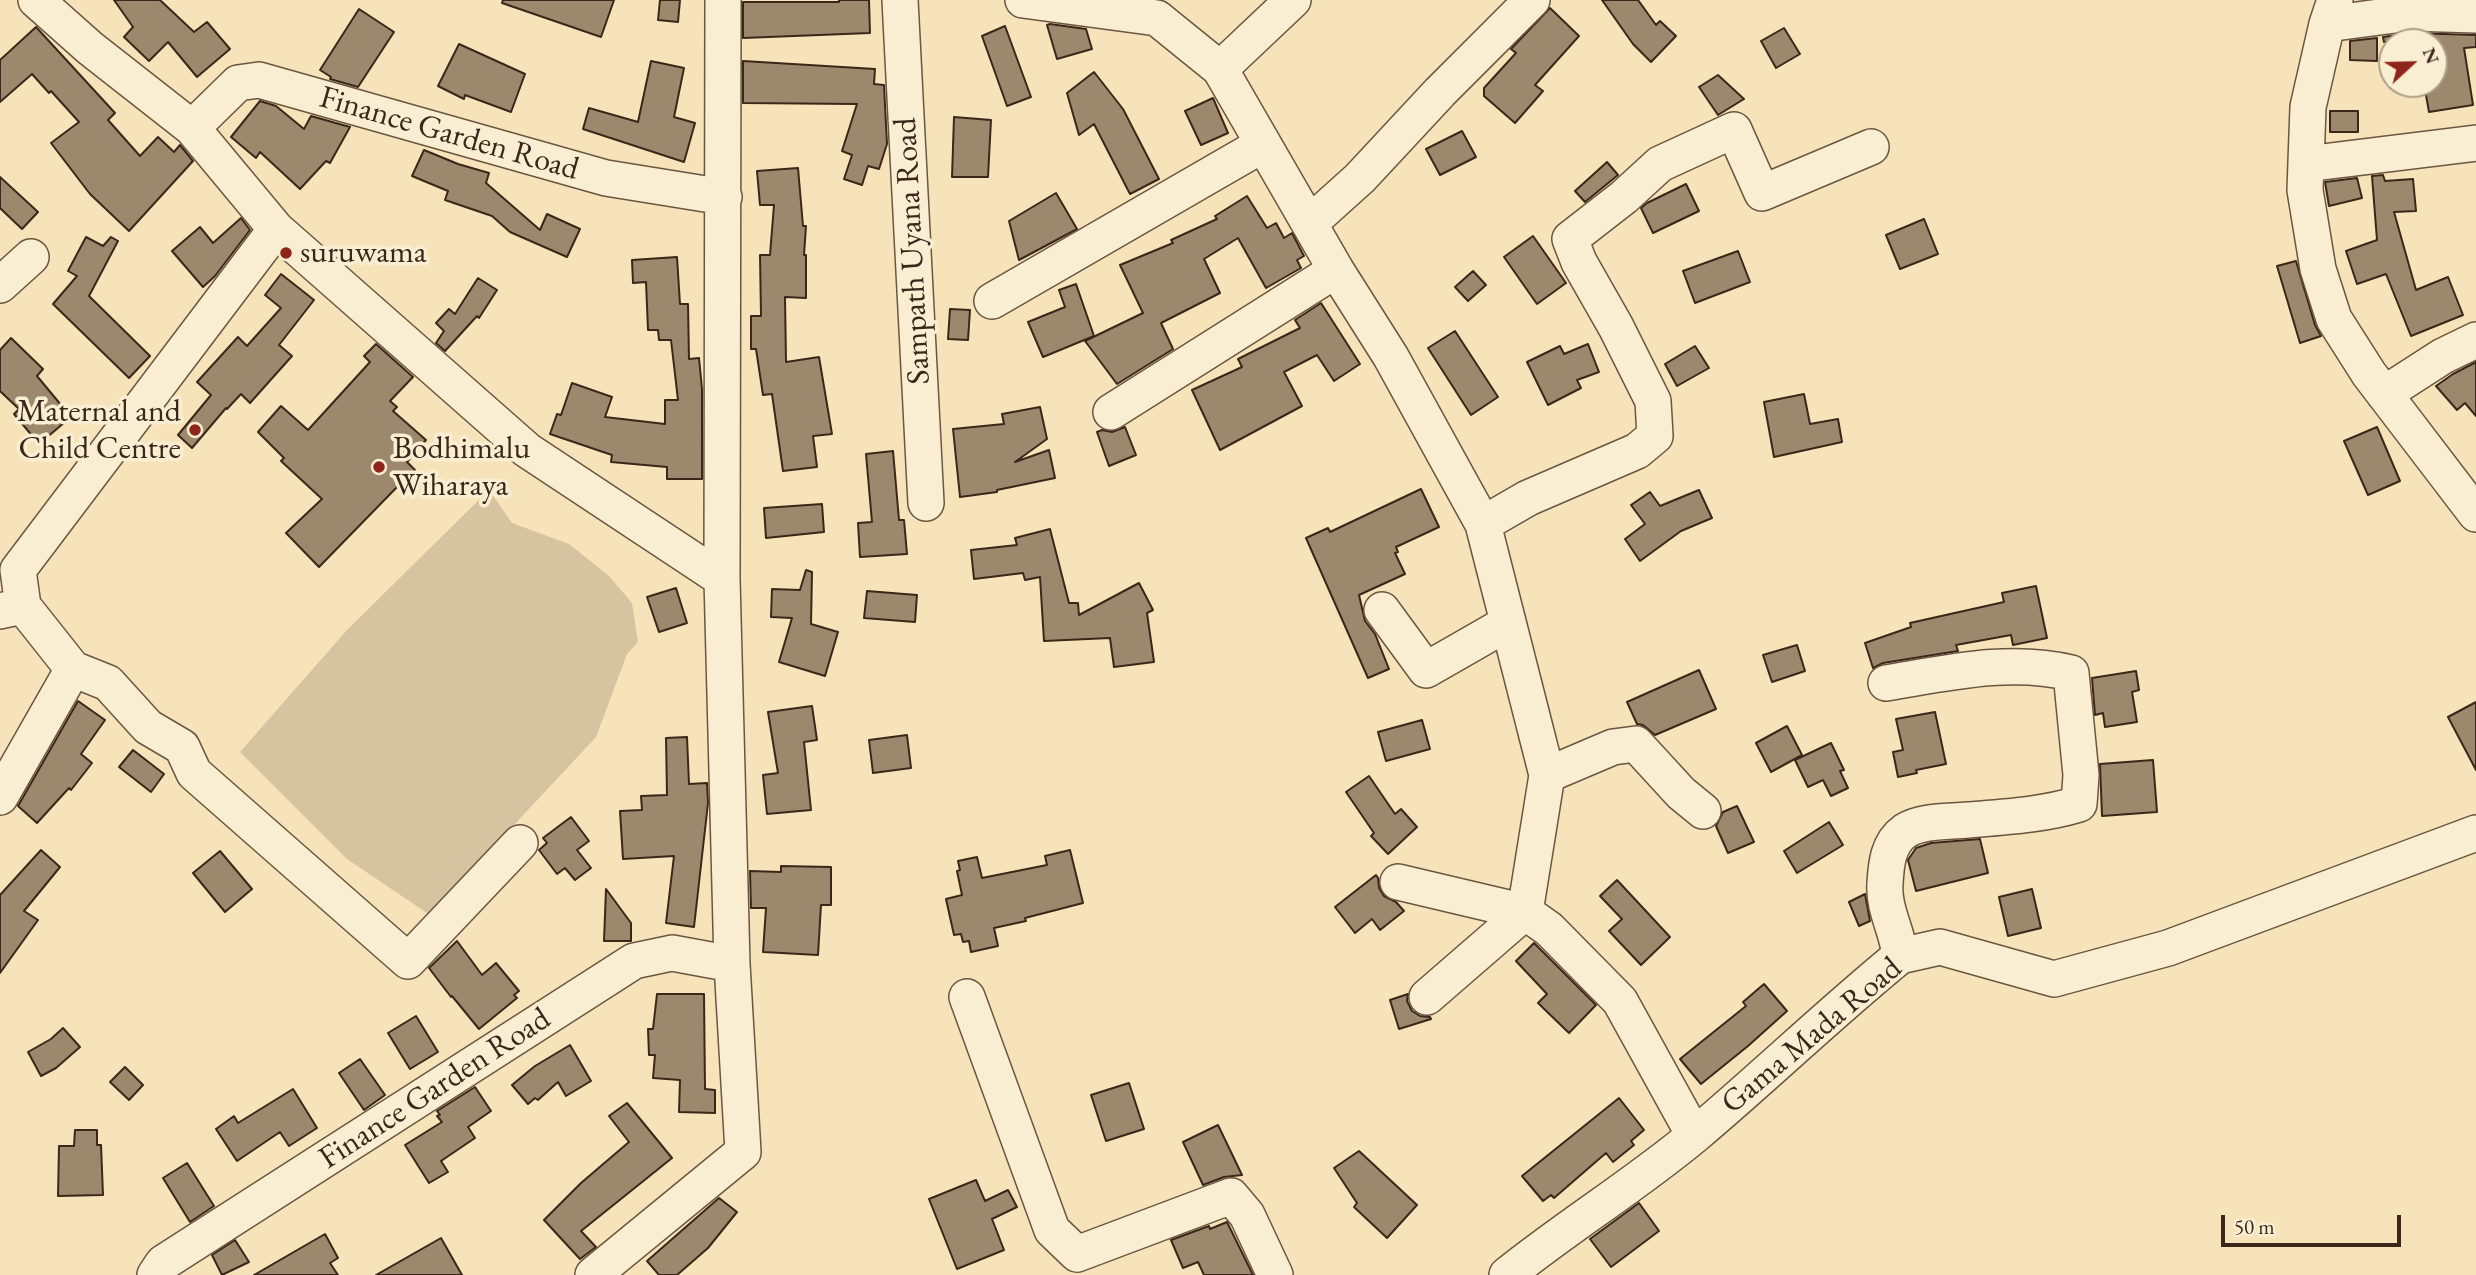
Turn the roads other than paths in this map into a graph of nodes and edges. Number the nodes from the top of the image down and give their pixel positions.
1 (36, 0) edge
2 (723, 0) edge
3 (900, 0) edge
4 (1023, 0) edge
5 (1293, 0) edge
6 (1532, 0) edge
7 (1101, 5) edge
8 (1162, 9) edge
9 (2331, 12) edge
10 (2476, 15) edge
11 (1220, 69) junction
12 (192, 128) junction
13 (2476, 143) edge
14 (1262, 145) junction
15 (1871, 148) dead end
16 (2306, 164) junction
17 (724, 197) junction
18 (1310, 222) junction
19 (276, 229) junction
20 (31, 257) dead end
21 (1336, 270) junction
22 (0, 285) edge
23 (992, 302) dead end
24 (2476, 340) edge
25 (2384, 394) junction
26 (1111, 412) dead end
27 (926, 503) dead end
28 (2476, 514) edge
29 (1483, 524) junction
30 (9, 559) edge
31 (722, 579) junction
32 (12, 609) edge
33 (1382, 610) dead end
34 (1508, 623) junction
35 (73, 669) junction
36 (1886, 683) dead end
37 (1546, 775) junction
38 (0, 797) edge
39 (1703, 811) dead end
40 (2476, 833) edge
41 (520, 843) dead end
42 (1398, 882) dead end
43 (1525, 912) junction
44 (1899, 956) junction
45 (732, 964) junction
46 (967, 997) dead end
47 (1427, 997) dead end
48 (563, 1027) dead end
49 (478, 1062) junction
50 (1694, 1135) junction
51 (155, 1275) edge
52 (593, 1275) edge
53 (1275, 1275) edge
54 (1507, 1275) edge

1 - 12 street
2 - 17 street
3 - 27 street, Sampath Uyana Road
4 - 7 street
5 - 11 street
6 - 18 street
7 - 8 street
8 - 11 street
9 - 10 street
9 - 16 street
11 - 14 street
12 - 17 street, Finance Garden Road
12 - 19 street
13 - 16 street
14 - 18 street
14 - 23 street
15 - 29 street
16 - 25 street
17 - 31 street
18 - 21 street
19 - 30 street
19 - 31 street
20 - 22 street
21 - 26 street
21 - 29 street
24 - 25 street
25 - 28 street
29 - 34 street
30 - 32 street
31 - 45 street
32 - 35 street
33 - 34 street
34 - 37 street
35 - 38 street
35 - 41 street
36 - 44 street
37 - 39 street
37 - 43 street
40 - 44 street, Gama Mada Road
42 - 43 street
43 - 47 street
43 - 50 street
44 - 50 street, Gama Mada Road
45 - 49 street, Finance Garden Road
45 - 52 street
46 - 53 street
48 - 49 street
49 - 51 street, Finance Garden Road
50 - 54 street, Gama Mada Road

